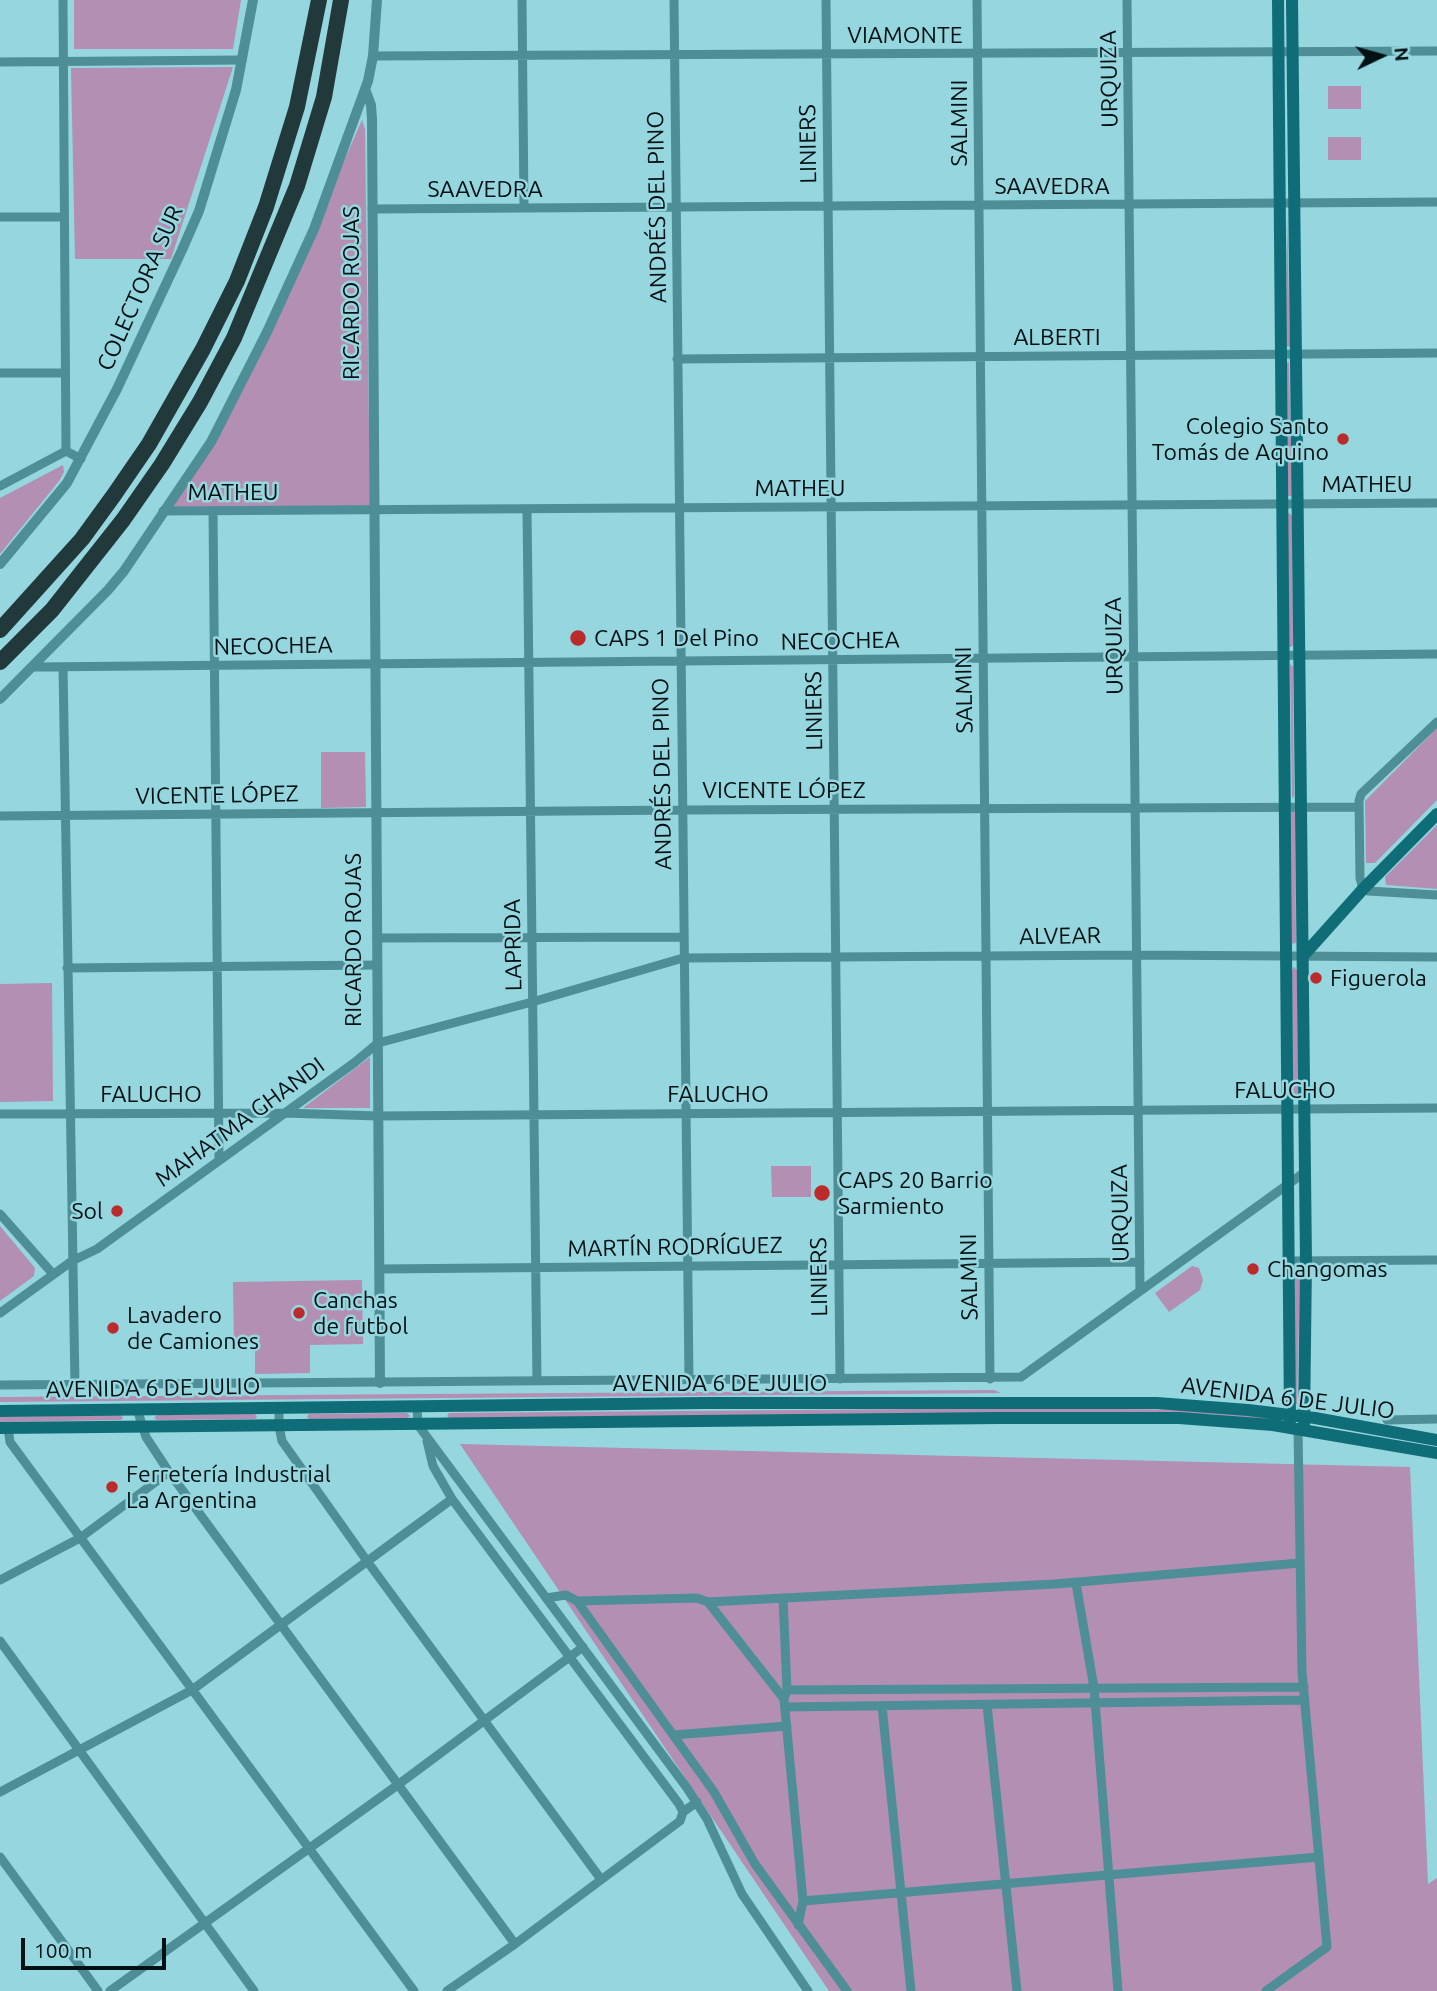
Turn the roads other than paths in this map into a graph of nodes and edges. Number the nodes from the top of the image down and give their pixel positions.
1 (63, 0) edge
2 (253, 0) edge
3 (319, 0) edge
4 (341, 0) edge
5 (377, 0) edge
6 (522, 0) edge
7 (674, 0) edge
8 (826, 0) edge
9 (977, 0) edge
10 (1127, 0) edge
11 (1278, 0) edge
12 (1292, 0) edge
13 (1437, 51) edge
14 (1279, 52) junction
15 (1293, 52) junction
16 (1128, 53) junction
17 (978, 54) junction
18 (826, 55) junction
19 (373, 56) junction
20 (674, 56) junction
21 (523, 57) junction
22 (242, 60) junction
23 (64, 61) junction
24 (0, 62) edge
25 (365, 89) junction
26 (1437, 202) edge
27 (1280, 204) junction
28 (1294, 204) junction
29 (979, 205) junction
30 (1129, 205) junction
31 (828, 206) junction
32 (676, 207) junction
33 (524, 208) junction
34 (372, 209) junction
35 (0, 217) edge
36 (64, 217) junction
37 (1437, 353) edge
38 (1296, 354) junction
39 (1131, 355) junction
40 (1281, 355) junction
41 (980, 357) junction
42 (829, 358) junction
43 (677, 359) junction
44 (0, 373) edge
45 (65, 373) junction
46 (65, 451) junction
47 (81, 459) junction
48 (0, 486) edge
49 (1437, 503) edge
50 (1283, 504) junction
51 (1298, 504) junction
52 (1132, 505) junction
53 (982, 506) junction
54 (831, 507) junction
55 (679, 508) junction
56 (527, 509) junction
57 (372, 510) junction
58 (213, 511) junction
59 (163, 512) junction
60 (0, 564) edge
61 (0, 630) edge
62 (1437, 654) edge
63 (1284, 656) junction
64 (1299, 656) junction
65 (1134, 657) junction
66 (983, 659) junction
67 (832, 660) junction
68 (680, 661) junction
69 (0, 662) edge
70 (528, 663) junction
71 (373, 664) junction
72 (214, 666) junction
73 (33, 667) junction
74 (63, 667) junction
75 (0, 699) edge
76 (1437, 722) edge
77 (1286, 807) junction
78 (1301, 807) junction
79 (1359, 807) junction
80 (984, 808) junction
81 (1135, 808) junction
82 (834, 809) junction
83 (682, 810) junction
84 (530, 811) junction
85 (375, 813) junction
86 (216, 814) junction
87 (1437, 814) edge
88 (0, 816) edge
89 (65, 816) junction
90 (1363, 888) junction
91 (1437, 895) edge
92 (532, 937) junction
93 (683, 937) junction
94 (377, 938) junction
95 (1137, 954) junction
96 (1287, 955) junction
97 (985, 956) junction
98 (1303, 956) junction
99 (836, 957) junction
100 (1437, 957) edge
101 (683, 958) junction
102 (376, 965) junction
103 (217, 966) junction
104 (67, 968) junction
105 (533, 1002) junction
106 (376, 1045) junction
107 (1437, 1108) edge
108 (1137, 1110) junction
109 (1288, 1110) junction
110 (1304, 1110) junction
111 (987, 1111) junction
112 (837, 1112) junction
113 (219, 1113) junction
114 (285, 1113) junction
115 (0, 1114) edge
116 (70, 1114) junction
117 (686, 1114) junction
118 (534, 1115) junction
119 (377, 1116) junction
120 (219, 1159) junction
121 (1305, 1172) junction
122 (1289, 1183) junction
123 (0, 1214) edge
124 (1437, 1260) edge
125 (72, 1261) junction
126 (1290, 1261) junction
127 (1306, 1261) junction
128 (1140, 1262) junction
129 (988, 1264) junction
130 (838, 1265) junction
131 (687, 1266) junction
132 (536, 1268) junction
133 (380, 1269) junction
134 (53, 1274) junction
135 (1140, 1291) junction
136 (0, 1313) edge
137 (839, 1379) junction
138 (990, 1379) junction
139 (689, 1380) junction
140 (537, 1381) junction
141 (379, 1382) junction
142 (0, 1385) edge
143 (75, 1385) junction
144 (417, 1406) junction
145 (279, 1408) junction
146 (137, 1409) junction
147 (0, 1410) edge
148 (1304, 1417) junction
149 (1437, 1419) edge
150 (1387, 1420) dead end
151 (279, 1426) junction
152 (1295, 1426) junction
153 (142, 1427) junction
154 (4, 1428) edge
155 (422, 1431) junction
156 (1437, 1440) edge
157 (1437, 1453) edge
158 (169, 1472) junction
159 (452, 1499) junction
160 (80, 1538) junction
161 (367, 1561) junction
162 (1300, 1563) junction
163 (0, 1580) edge
164 (1076, 1583) junction
165 (546, 1598) junction
166 (783, 1598) junction
167 (577, 1601) junction
168 (708, 1602) junction
169 (283, 1624) junction
170 (0, 1642) edge
171 (583, 1647) junction
172 (570, 1657) junction
173 (1304, 1687) junction
174 (1094, 1688) junction
175 (192, 1690) junction
176 (785, 1699) junction
177 (1305, 1700) junction
178 (1095, 1703) junction
179 (987, 1704) junction
180 (882, 1706) junction
181 (484, 1720) junction
182 (787, 1726) junction
183 (673, 1735) junction
184 (79, 1750) junction
185 (399, 1784) junction
186 (0, 1792) edge
187 (696, 1802) junction
188 (682, 1812) junction
189 (309, 1848) junction
190 (0, 1857) edge
191 (1319, 1857) junction
192 (1109, 1875) junction
193 (600, 1878) junction
194 (1006, 1884) junction
195 (901, 1893) junction
196 (803, 1901) junction
197 (204, 1923) junction
198 (798, 1925) junction
199 (515, 1944) junction
200 (98, 1991) edge
201 (110, 1991) edge
202 (254, 1991) edge
203 (414, 1991) edge
204 (447, 1991) edge
205 (808, 1991) edge
206 (847, 1991) edge
207 (911, 1991) edge
208 (1017, 1991) edge
209 (1118, 1991) edge
210 (1266, 1991) edge

1 - 23 street
2 - 22 street, COLECTORA SUR
3 - 61 highway
4 - 69 highway
5 - 19 street
6 - 21 street
7 - 20 street, ANDRÉS DEL PINO
8 - 18 street, LINIERS
9 - 17 street, SALMINI
10 - 16 street, URQUIZA
11 - 14 main road
12 - 15 main road
13 - 15 street, VIAMONTE
14 - 15 street, VIAMONTE
14 - 16 street, VIAMONTE
14 - 27 main road
15 - 28 main road
16 - 17 street, VIAMONTE
16 - 30 street, URQUIZA
17 - 18 street, VIAMONTE
17 - 29 street, SALMINI
18 - 20 street, VIAMONTE
18 - 31 street, LINIERS
19 - 21 street, VIAMONTE
19 - 25 street
20 - 21 street, VIAMONTE
20 - 32 street, ANDRÉS DEL PINO
21 - 33 street
22 - 23 street
22 - 47 street, COLECTORA SUR
23 - 24 street
23 - 36 street
25 - 34 street, RICARDO ROJAS
25 - 59 street
26 - 28 street, SAAVEDRA
27 - 28 street, SAAVEDRA
27 - 30 street, SAAVEDRA
27 - 40 main road
28 - 38 main road
29 - 30 street, SAAVEDRA
29 - 31 street, SAAVEDRA
29 - 41 street, SALMINI
30 - 39 street, URQUIZA
31 - 32 street, SAAVEDRA
31 - 42 street, LINIERS
32 - 33 street, SAAVEDRA
32 - 43 street, ANDRÉS DEL PINO
33 - 34 street, SAAVEDRA
34 - 57 street, RICARDO ROJAS
35 - 36 street
36 - 45 street
37 - 38 street, ALBERTI
38 - 40 street, ALBERTI
38 - 51 main road
39 - 40 street, ALBERTI
39 - 41 street, ALBERTI
39 - 52 street, URQUIZA
40 - 50 main road
41 - 42 street, ALBERTI
41 - 53 street, SALMINI
42 - 43 street, ALBERTI
42 - 54 street, LINIERS
43 - 55 street, ANDRÉS DEL PINO
44 - 45 street
45 - 46 street
46 - 47 street
46 - 48 street
47 - 60 street, COLECTORA SUR
49 - 51 street, MATHEU
50 - 51 street, MATHEU
50 - 52 street, MATHEU
50 - 63 main road
51 - 64 main road
52 - 53 street, MATHEU
52 - 65 street, URQUIZA
53 - 54 street, MATHEU
53 - 66 street, SALMINI
54 - 55 street, MATHEU
54 - 67 street, LINIERS
55 - 56 street, MATHEU
55 - 68 street, ANDRÉS DEL PINO
56 - 57 street, MATHEU
56 - 70 street, LAPRIDA
57 - 58 street, MATHEU
57 - 71 street, RICARDO ROJAS
58 - 59 street, MATHEU
58 - 72 street
59 - 73 street
62 - 64 street, NECOCHEA
63 - 64 street, NECOCHEA
63 - 65 street, NECOCHEA
63 - 77 main road
64 - 78 main road
65 - 66 street, NECOCHEA
65 - 81 street, URQUIZA
66 - 67 street, NECOCHEA
66 - 80 street, SALMINI
67 - 68 street, NECOCHEA
67 - 82 street, LINIERS
68 - 70 street, NECOCHEA
68 - 83 street, ANDRÉS DEL PINO
70 - 71 street, NECOCHEA
70 - 84 street, LAPRIDA
71 - 72 street, NECOCHEA
71 - 85 street, RICARDO ROJAS
72 - 74 street, NECOCHEA
72 - 86 street
73 - 74 street, NECOCHEA
73 - 75 street
74 - 89 street
76 - 79 street
77 - 78 street, VICENTE LÓPEZ
77 - 81 street, VICENTE LÓPEZ
77 - 96 main road
78 - 79 street, VICENTE LÓPEZ
78 - 98 main road
79 - 90 street
80 - 81 street, VICENTE LÓPEZ
80 - 82 street, VICENTE LÓPEZ
80 - 97 street, SALMINI
81 - 95 street, URQUIZA
82 - 83 street, VICENTE LÓPEZ
82 - 99 street, LINIERS
83 - 84 street, VICENTE LÓPEZ
83 - 93 street, ANDRÉS DEL PINO
84 - 85 street, VICENTE LÓPEZ
84 - 92 street, LAPRIDA
85 - 86 street, VICENTE LÓPEZ
85 - 94 street, RICARDO ROJAS
85 - 102 street, RICARDO ROJAS
86 - 89 street, VICENTE LÓPEZ
86 - 103 street
87 - 90 main road
88 - 89 street, VICENTE LÓPEZ
89 - 104 street
90 - 91 street
90 - 98 main road
92 - 93 street
92 - 94 street
92 - 105 street, LAPRIDA
93 - 101 street, ANDRÉS DEL PINO
94 - 102 street, RICARDO ROJAS
95 - 96 street, ALVEAR
95 - 97 street, ALVEAR
95 - 108 street, URQUIZA
96 - 98 street, ALVEAR
96 - 109 main road
97 - 99 street, ALVEAR
97 - 111 street, SALMINI
98 - 100 street, ALVEAR
98 - 110 main road
99 - 101 street, ALVEAR
99 - 112 street, LINIERS
101 - 105 street, MAHATMA GHANDI
101 - 117 street, ANDRÉS DEL PINO
102 - 103 street
102 - 106 street, RICARDO ROJAS
103 - 104 street
103 - 113 street
104 - 116 street
105 - 106 street, MAHATMA GHANDI
105 - 118 street, LAPRIDA
106 - 114 street, MAHATMA GHANDI
106 - 119 street, RICARDO ROJAS
107 - 110 street, FALUCHO
108 - 109 street, FALUCHO
108 - 111 street, FALUCHO
108 - 128 street, URQUIZA
109 - 110 street, FALUCHO
109 - 122 main road
110 - 121 main road
111 - 112 street, FALUCHO
111 - 129 street, SALMINI
112 - 117 street, FALUCHO
112 - 130 street, LINIERS
113 - 114 street, FALUCHO
113 - 116 street, FALUCHO
113 - 120 street
114 - 119 street, FALUCHO
114 - 120 street, MAHATMA GHANDI
115 - 116 street, FALUCHO
116 - 125 street
117 - 118 street, FALUCHO
117 - 131 street, ANDRÉS DEL PINO
118 - 119 street, FALUCHO
118 - 132 street, LAPRIDA
119 - 133 street, RICARDO ROJAS
119 - 141 street, RICARDO ROJAS
120 - 125 street, MAHATMA GHANDI
121 - 122 street
121 - 127 main road
122 - 126 main road
122 - 135 street
123 - 134 street
124 - 127 street
125 - 134 street, MAHATMA GHANDI
125 - 143 street
126 - 127 street
126 - 152 main road
127 - 148 main road
128 - 129 street, MARTÍN RODRÍGUEZ
128 - 135 street, URQUIZA
129 - 130 street, MARTÍN RODRÍGUEZ
129 - 138 street, SALMINI
130 - 131 street, MARTÍN RODRÍGUEZ
130 - 137 street, LINIERS
131 - 132 street, MARTÍN RODRÍGUEZ
131 - 139 street, ANDRÉS DEL PINO
132 - 133 street, MARTÍN RODRÍGUEZ
132 - 140 street, LAPRIDA
133 - 141 street, RICARDO ROJAS
134 - 136 street, MAHATMA GHANDI
135 - 138 street
137 - 138 street
137 - 139 street
139 - 140 street
140 - 141 street
141 - 143 street
142 - 143 street
144 - 145 main road, AVENIDA 6 DE JULIO
144 - 152 main road, AVENIDA 6 DE JULIO
144 - 155 street
145 - 146 main road, AVENIDA 6 DE JULIO
145 - 151 street
146 - 147 main road, AVENIDA 6 DE JULIO
146 - 153 street
148 - 152 main road, AVENIDA 6 DE JULIO
148 - 156 main road, AVENIDA 6 DE JULIO
149 - 150 street
151 - 153 main road, AVENIDA 6 DE JULIO
151 - 155 main road, AVENIDA 6 DE JULIO
151 - 161 street
152 - 155 main road, AVENIDA 6 DE JULIO
152 - 157 main road, AVENIDA 6 DE JULIO
152 - 162 street
153 - 154 main road, AVENIDA 6 DE JULIO
153 - 158 street
154 - 160 street
155 - 159 street
155 - 165 street
158 - 160 street
158 - 169 street
159 - 161 street
159 - 172 street
160 - 163 street
160 - 175 street
161 - 169 street
161 - 181 street
162 - 164 street
162 - 173 street
164 - 166 street
164 - 174 street
165 - 167 street
165 - 171 street
166 - 168 street
166 - 176 street
167 - 168 street
167 - 183 street
168 - 176 street
169 - 175 street
169 - 185 street
170 - 184 street
171 - 172 street
171 - 187 street
172 - 181 street
172 - 188 street
173 - 174 street
173 - 177 street
174 - 176 street
174 - 178 street
175 - 184 street
175 - 189 street
176 - 180 street
176 - 182 street
177 - 178 street
177 - 191 street
178 - 179 street
178 - 192 street
179 - 180 street
179 - 194 street
180 - 195 street
181 - 185 street
181 - 193 street
182 - 183 street
182 - 196 street
183 - 198 street
184 - 186 street
184 - 197 street
185 - 189 street
185 - 199 street
187 - 188 street
187 - 205 street
188 - 193 street
189 - 197 street
189 - 203 street
190 - 200 street
191 - 192 street
191 - 210 street
192 - 194 street
192 - 209 street
193 - 199 street
194 - 195 street
194 - 208 street
195 - 196 street
195 - 207 street
196 - 198 street
197 - 201 street
197 - 202 street
198 - 206 street
199 - 204 street

